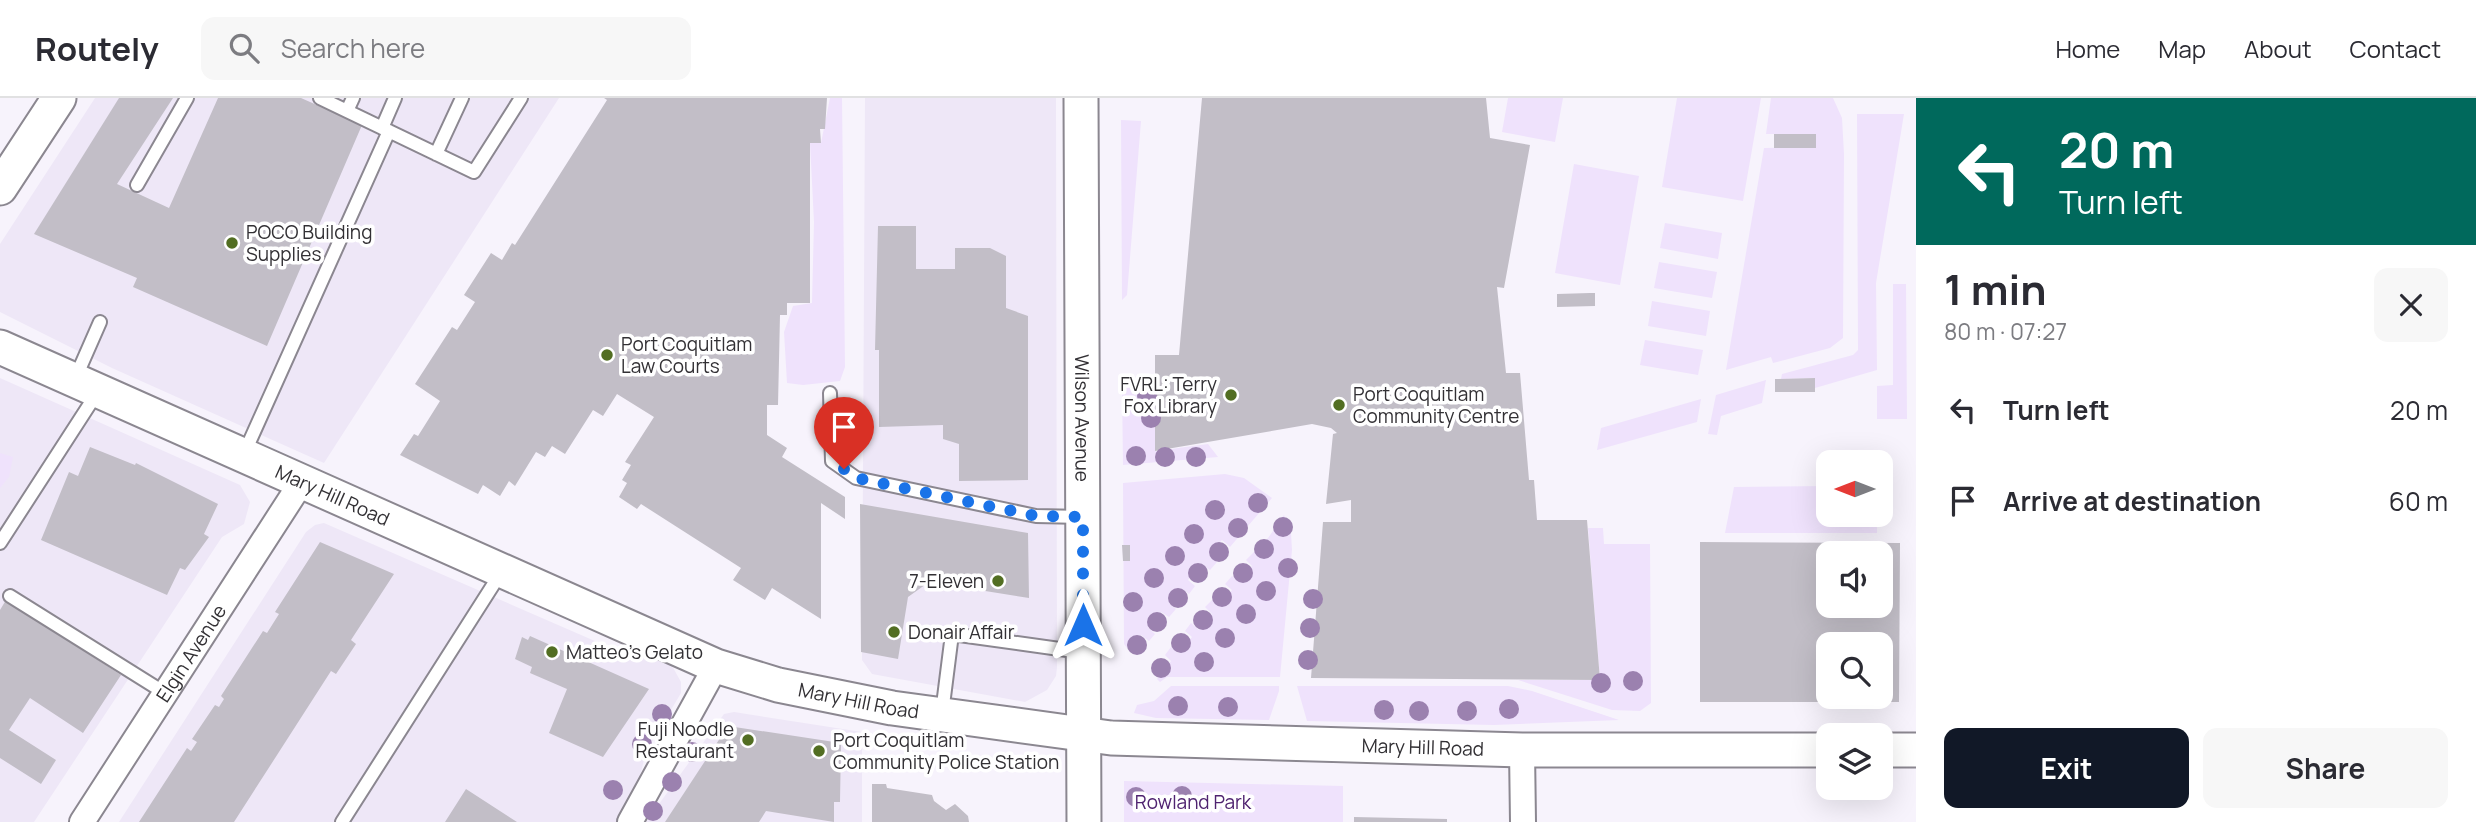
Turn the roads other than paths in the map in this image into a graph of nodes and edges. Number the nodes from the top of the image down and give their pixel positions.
1 (58, 98) edge
2 (187, 98) edge
3 (320, 98) edge
4 (353, 98) edge
5 (395, 98) edge
6 (462, 98) edge
7 (521, 98) edge
8 (1081, 98) edge
9 (347, 111) junction
10 (386, 130) junction
11 (436, 154) junction
12 (137, 185) dead end
13 (0, 188) edge
14 (100, 322) dead end
15 (0, 346) edge
16 (86, 386) junction
17 (830, 393) dead end
18 (243, 457) junction
19 (301, 483) junction
20 (1083, 517) junction
21 (0, 543) edge
22 (502, 571) junction
23 (10, 596) dead end
24 (1084, 652) junction
25 (716, 666) junction
26 (165, 693) junction
27 (941, 716) junction
28 (1084, 736) junction
29 (1522, 750) junction
30 (1816, 750) edge
31 (1893, 750) edge
32 (1916, 750) edge
33 (82, 822) edge
34 (342, 822) edge
35 (630, 822) edge
36 (1084, 822) edge
37 (1522, 822) edge

1 - 13 street
2 - 12 lane
3 - 9 lane
4 - 9 lane
5 - 10 lane
6 - 11 lane
7 - 11 lane
8 - 20 street, Wilson Avenue
9 - 10 lane
10 - 11 lane
10 - 18 lane
14 - 16 lane
15 - 16 street, Mary Hill Road
16 - 18 street, Mary Hill Road
16 - 21 lane
17 - 20 lane
18 - 19 street, Mary Hill Road
19 - 22 street, Mary Hill Road
19 - 26 street, Elgin Avenue
20 - 24 street, Wilson Avenue
22 - 25 street, Mary Hill Road
22 - 34 lane
23 - 26 lane
24 - 27 lane
24 - 28 street, Wilson Avenue
25 - 27 street, Mary Hill Road
25 - 35 street
26 - 33 street, Elgin Avenue
27 - 28 street, Mary Hill Road
28 - 29 street, Mary Hill Road
28 - 36 street, Wilson Avenue
29 - 30 street, Mary Hill Road
29 - 37 street
31 - 32 street

